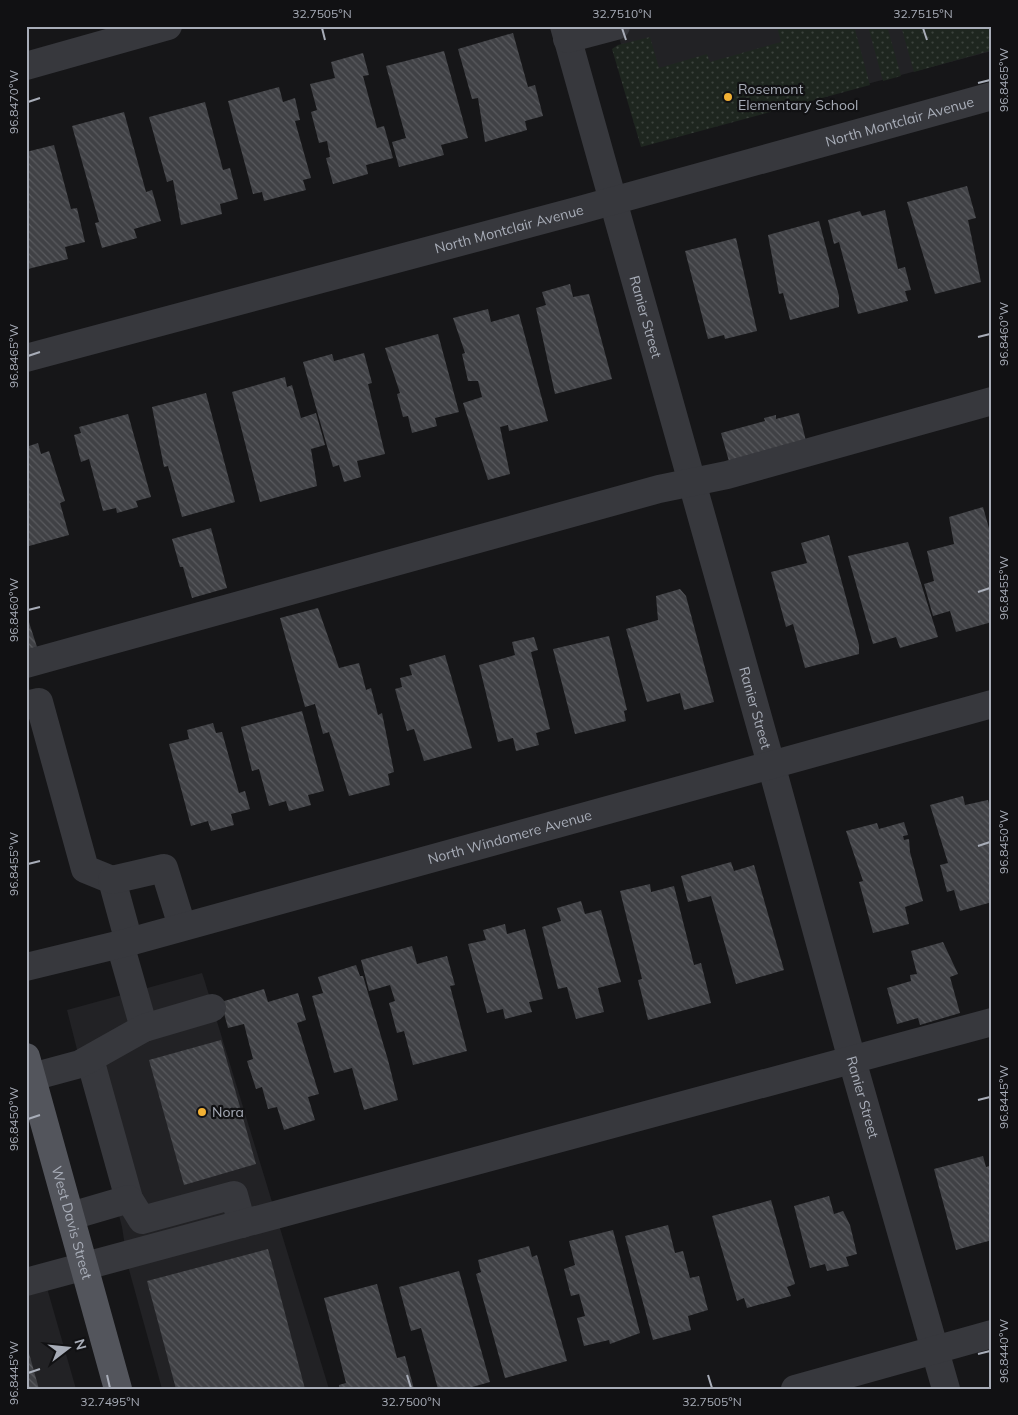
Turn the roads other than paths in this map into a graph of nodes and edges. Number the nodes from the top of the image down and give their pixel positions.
1 (168, 26) edge
2 (616, 26) edge
3 (566, 33) edge
4 (26, 66) edge
5 (992, 96) edge
6 (612, 201) junction
7 (26, 358) edge
8 (992, 401) edge
9 (691, 482) junction
10 (26, 664) edge
11 (992, 704) edge
12 (26, 705) edge
13 (771, 764) junction
14 (112, 880) junction
15 (182, 926) junction
16 (124, 943) junction
17 (26, 967) edge
18 (212, 1008) dead end
19 (992, 1022) edge
20 (144, 1028) junction
21 (90, 1059) junction
22 (852, 1060) junction
23 (29, 1067) edge
24 (129, 1199) junction
25 (71, 1216) junction
26 (242, 1224) junction
27 (85, 1266) junction
28 (26, 1282) edge
29 (992, 1334) edge
30 (935, 1350) junction
31 (118, 1389) edge
32 (795, 1389) edge
33 (946, 1389) edge

1 - 4 street
2 - 3 street
3 - 6 street, Ranier Street
5 - 6 street, North Montclair Avenue
6 - 7 street, North Montclair Avenue
6 - 9 street, Ranier Street
8 - 9 street
9 - 10 street
9 - 13 street, Ranier Street
11 - 13 street, North Windomere Avenue
12 - 14 street
13 - 15 street, North Windomere Avenue
13 - 22 street, Ranier Street
14 - 15 street
14 - 16 street
15 - 16 street, North Windomere Avenue
16 - 17 street, North Windomere Avenue
16 - 20 street
18 - 20 street
19 - 22 street
20 - 21 street
21 - 23 street
21 - 24 street
22 - 26 street
22 - 30 street, Ranier Street
23 - 25 main road, West Davis Street
24 - 25 street
24 - 26 street
25 - 27 main road, West Davis Street
26 - 27 street
27 - 28 street
27 - 31 main road, West Davis Street
29 - 30 street
30 - 32 street
30 - 33 street, Ranier Street

